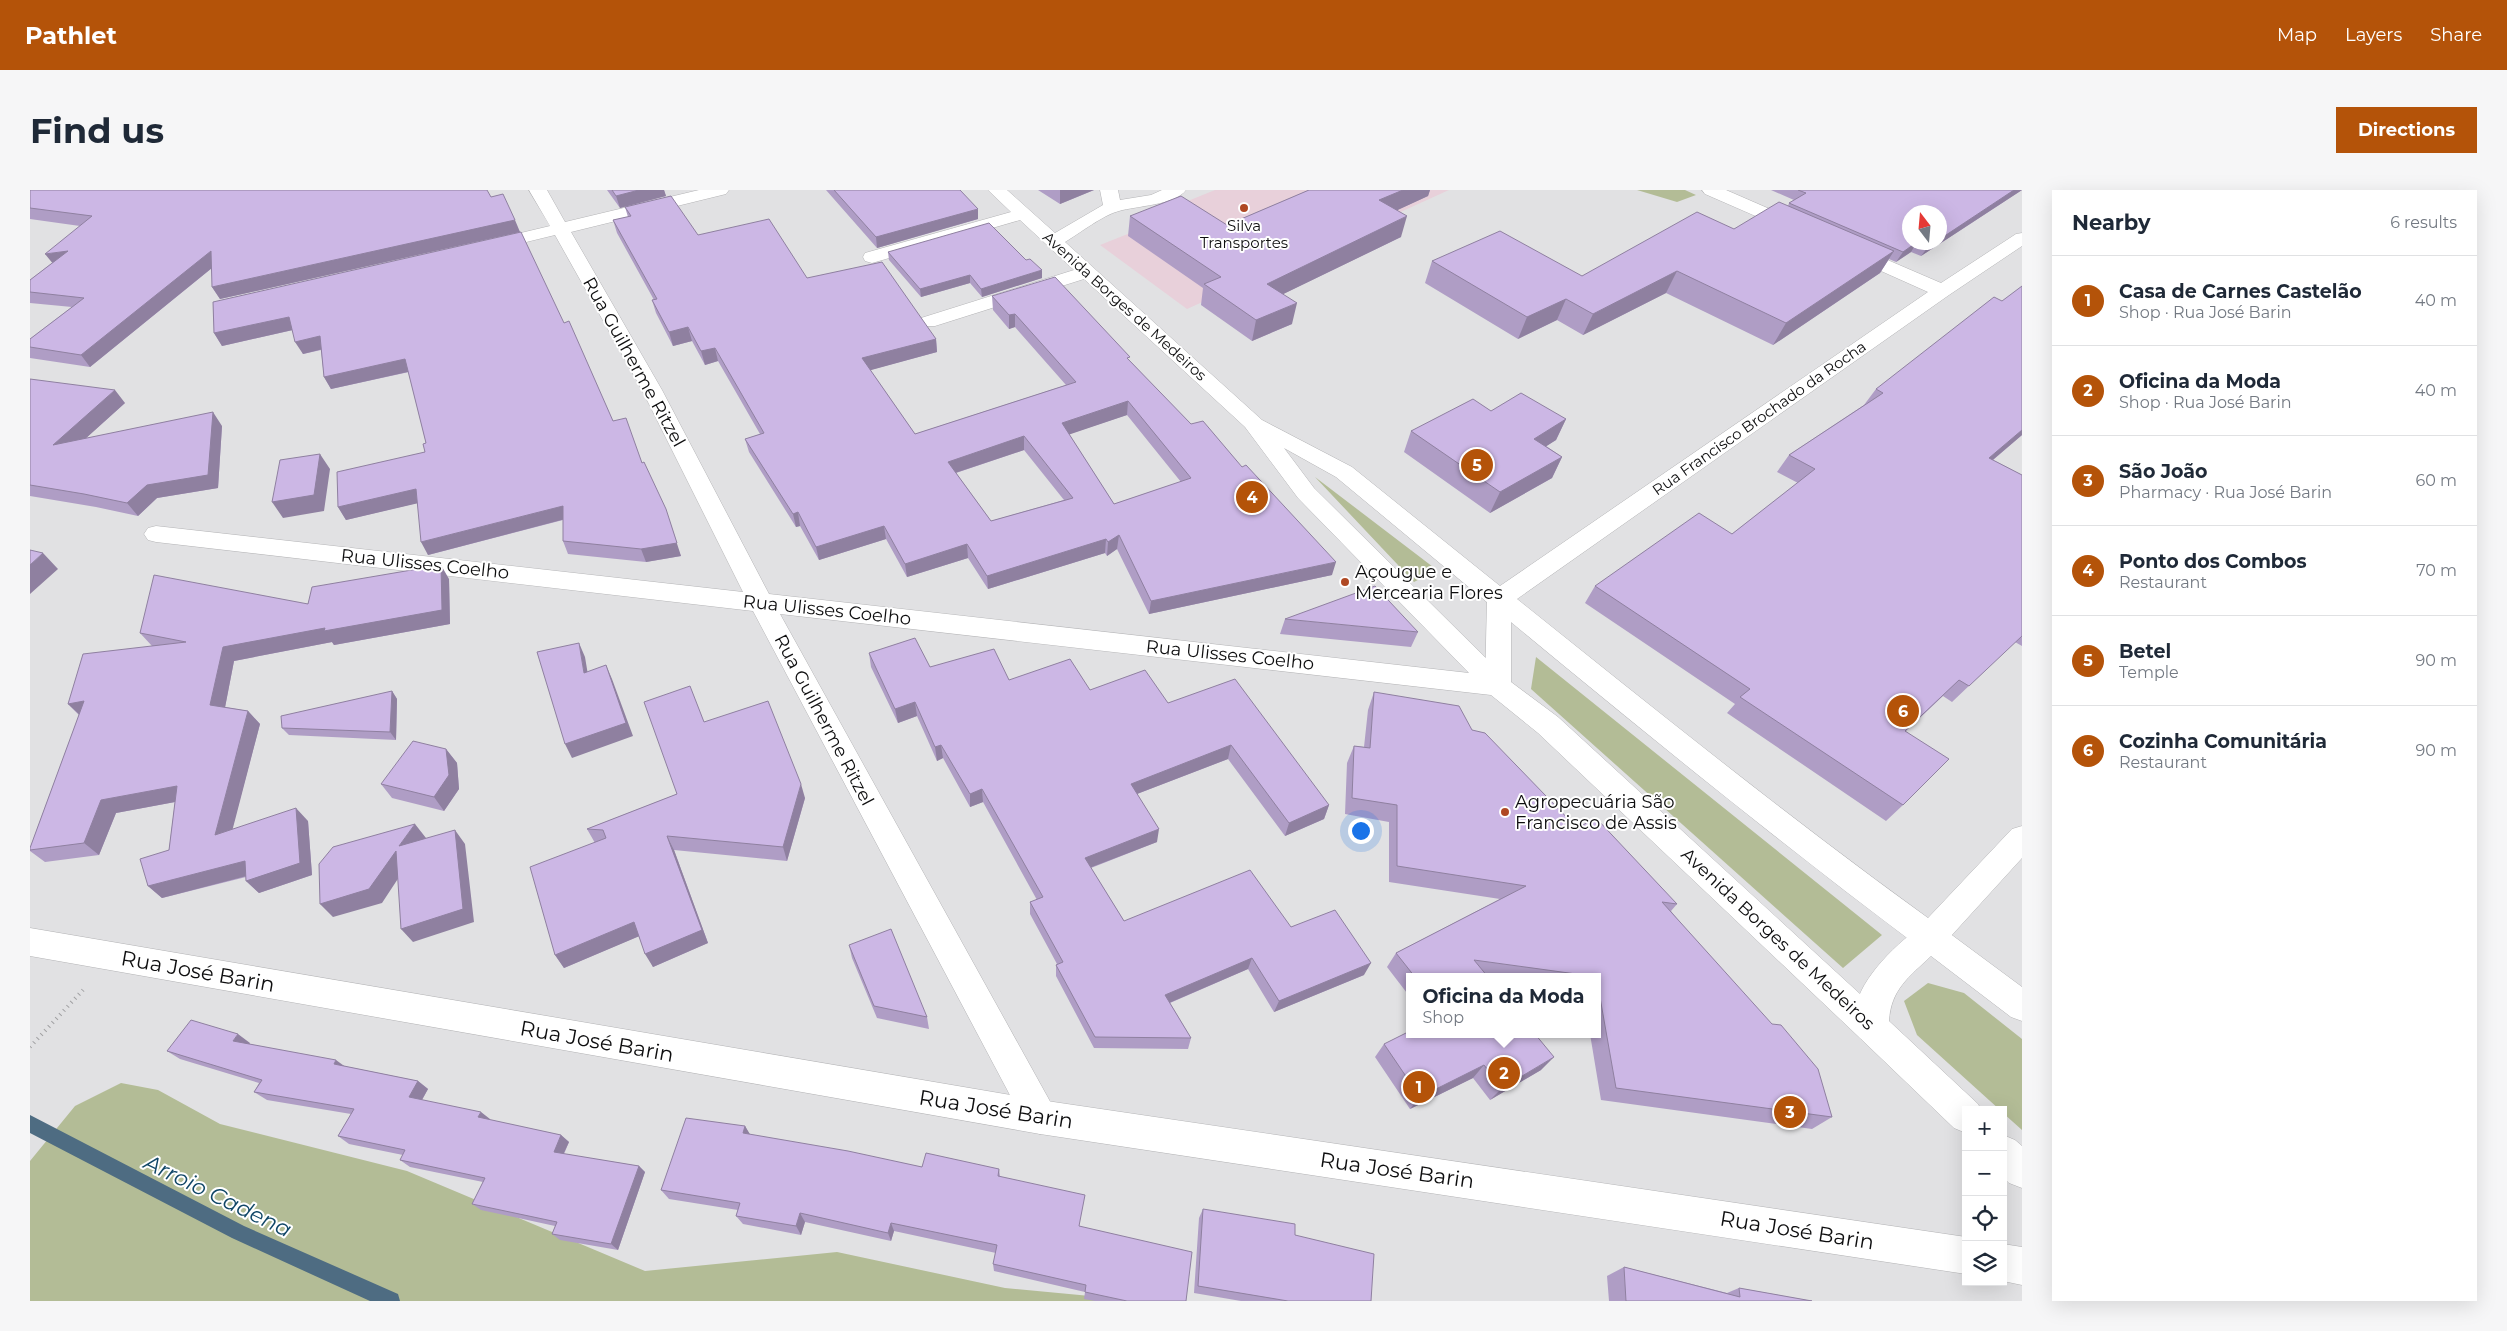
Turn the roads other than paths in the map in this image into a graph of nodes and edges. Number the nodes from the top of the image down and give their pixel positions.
1 (538, 190) edge
2 (720, 190) edge
3 (997, 190) edge
4 (1177, 190) edge
5 (1711, 190) edge
6 (1111, 198) edge
7 (1024, 214) junction
8 (559, 230) junction
9 (1809, 232) edge
10 (2022, 238) edge
11 (1054, 242) junction
12 (1836, 244) edge
13 (473, 249) edge
14 (872, 257) dead end
15 (1088, 272) junction
16 (1942, 291) junction
17 (928, 322) dead end
18 (1253, 422) junction
19 (156, 534) dead end
20 (1499, 599) junction
21 (760, 602) junction
22 (1498, 686) junction
23 (2022, 838) edge
24 (1930, 937) junction
25 (30, 942) edge
26 (2022, 1006) edge
27 (1872, 1027) junction
28 (1962, 1112) edge
29 (1040, 1117) junction
30 (2007, 1156) edge
31 (2022, 1170) edge
32 (1962, 1255) edge
33 (2007, 1263) edge
34 (2022, 1266) edge

1 - 8 street, Rua Guilherme Ritzel
2 - 8 street
3 - 7 street, Avenida Borges de Medeiros
4 - 6 street
5 - 9 street
6 - 11 street
7 - 11 street, Avenida Borges de Medeiros
7 - 14 street
8 - 13 street
8 - 21 street, Rua Guilherme Ritzel
10 - 16 street, Rua Francisco Brochado da Rocha
11 - 15 street, Avenida Borges de Medeiros
12 - 16 street
15 - 17 street
15 - 18 street, Avenida Borges de Medeiros
16 - 20 street, Rua Francisco Brochado da Rocha
18 - 20 street, Avenida Borges de Medeiros
18 - 22 street, Avenida Borges de Medeiros
19 - 21 street, Rua Ulisses Coelho
20 - 22 street
20 - 24 street, Avenida Borges de Medeiros
21 - 22 street, Rua Ulisses Coelho
21 - 29 street, Rua Guilherme Ritzel
22 - 27 street, Avenida Borges de Medeiros
23 - 24 street
24 - 26 street, Avenida Borges de Medeiros
24 - 27 street
25 - 29 street, Rua José Barin
27 - 28 street, Avenida Borges de Medeiros
29 - 32 street, Rua José Barin
30 - 31 street
33 - 34 street

